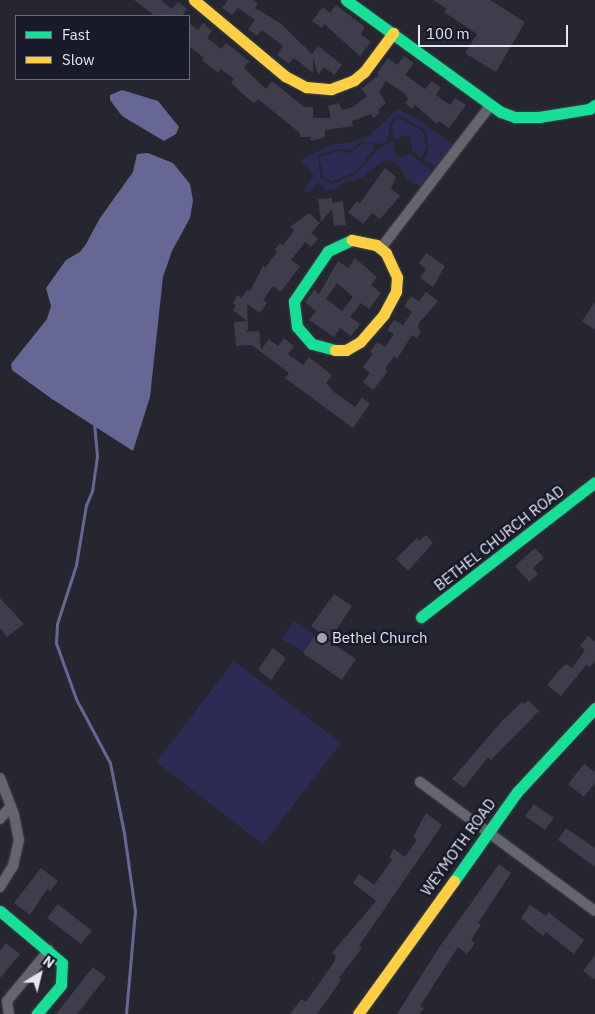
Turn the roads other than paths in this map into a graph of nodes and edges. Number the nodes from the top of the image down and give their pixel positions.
1 (194, 0) edge
2 (346, 0) edge
3 (394, 33) junction
4 (490, 106) junction
5 (593, 108) edge
6 (381, 248) junction
7 (595, 482) edge
8 (421, 617) dead end
9 (595, 708) edge
10 (0, 778) edge
11 (420, 782) dead end
12 (11, 806) junction
13 (0, 819) edge
14 (487, 830) junction
15 (0, 887) edge
16 (0, 911) edge
17 (595, 911) edge
18 (49, 950) junction
19 (9, 1014) edge
20 (36, 1014) edge
21 (358, 1014) edge

1 - 3 street
2 - 3 street
3 - 4 street
4 - 5 street
4 - 6 street
6 - 6 street
7 - 8 street, BETHEL CHURCH ROAD
9 - 14 street, WEYMOTH ROAD
10 - 12 street
11 - 14 street
12 - 13 street
12 - 15 street
14 - 17 street
14 - 21 street, WEYMOTH ROAD
16 - 18 street
18 - 19 street
18 - 20 street

